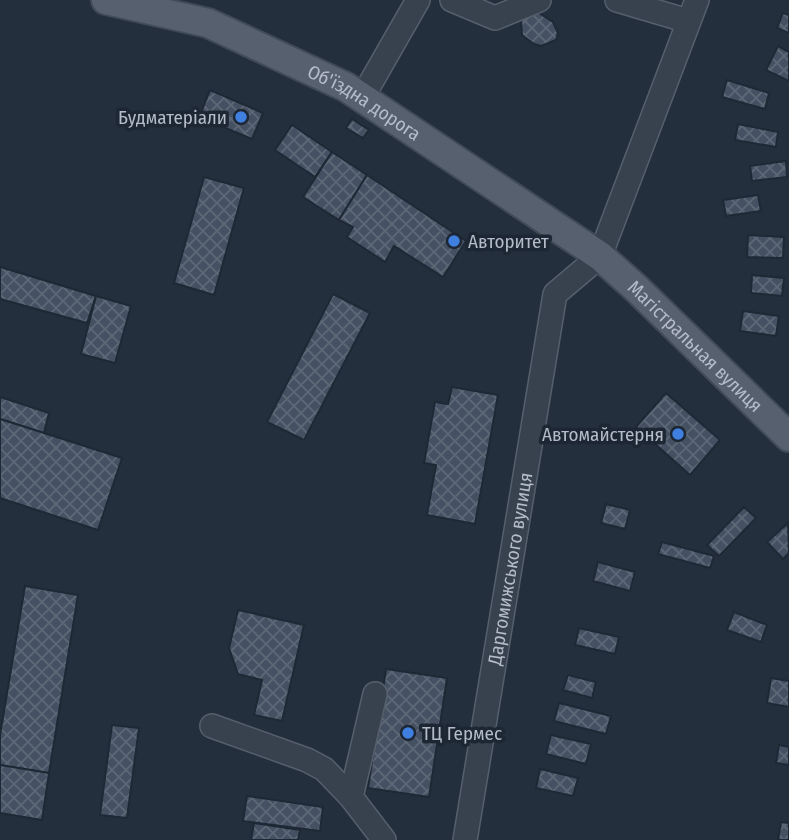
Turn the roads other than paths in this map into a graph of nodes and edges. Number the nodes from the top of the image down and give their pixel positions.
1 (106, 0) edge
2 (418, 0) edge
3 (452, 0) edge
4 (539, 0) edge
5 (617, 0) edge
6 (692, 10) edge
7 (362, 98) junction
8 (600, 256) junction
9 (789, 437) edge
10 (375, 694) dead end
11 (212, 726) dead end
12 (351, 797) junction
13 (384, 840) edge
14 (465, 840) edge

1 - 7 main road, Об'їздна дорога
2 - 7 street
3 - 4 street
5 - 6 street
6 - 8 street, Даргомижського вулиця
7 - 8 main road, Об'їздна дорога
8 - 9 main road, Магістральная вулиця
8 - 14 street, Даргомижського вулиця
10 - 12 street
11 - 12 street
12 - 13 street

